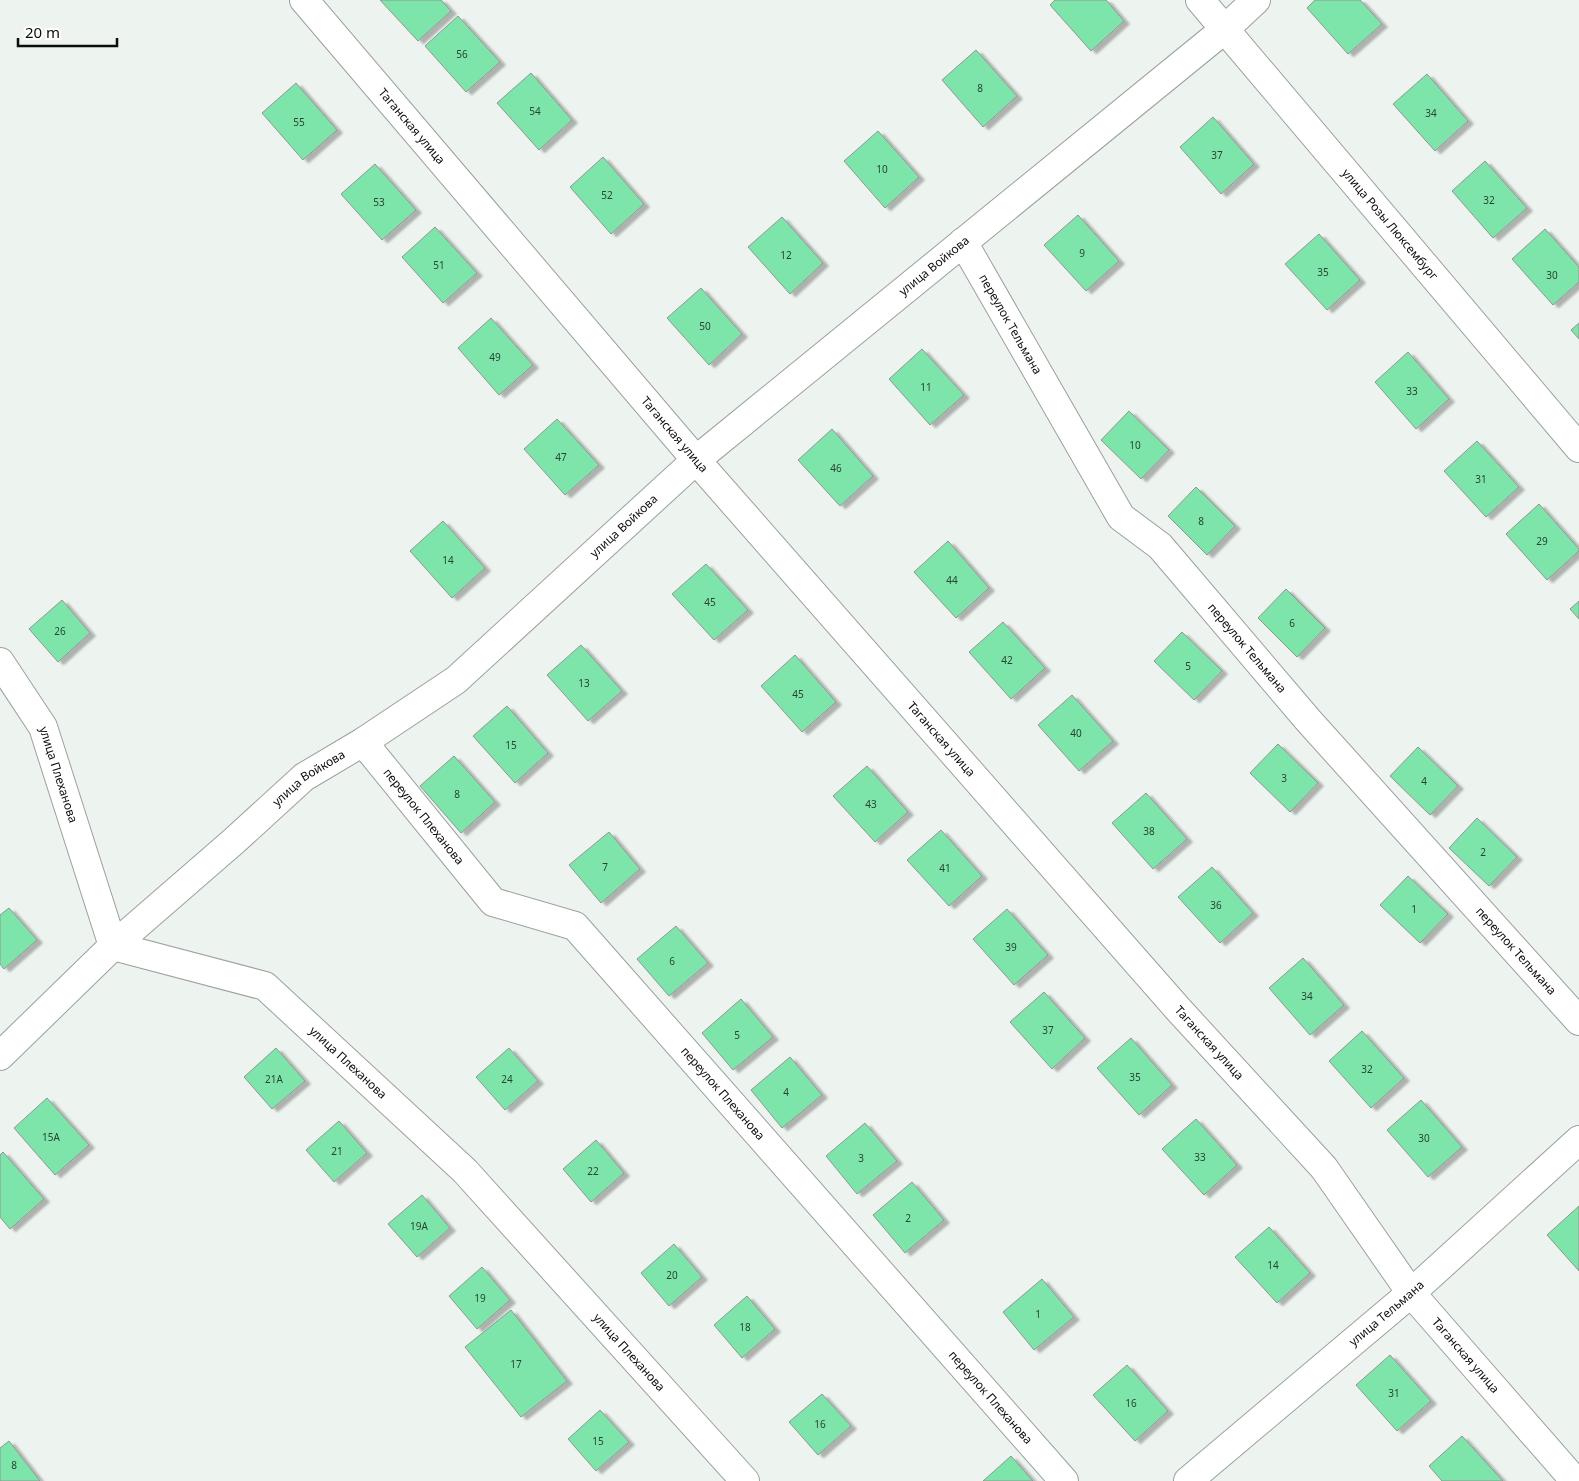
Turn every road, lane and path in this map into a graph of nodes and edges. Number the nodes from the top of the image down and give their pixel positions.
1 (304, 0) edge
2 (1200, 0) edge
3 (1256, 0) edge
4 (1225, 29) junction
5 (963, 242) junction
6 (1579, 448) edge
7 (696, 460) junction
8 (0, 662) edge
9 (363, 742) junction
10 (113, 946) junction
11 (1579, 1021) edge
12 (0, 1056) edge
13 (1579, 1140) edge
14 (1411, 1293) junction
15 (745, 1481) edge
16 (1064, 1481) edge
17 (1188, 1481) edge
18 (1575, 1481) edge

1 - 7 street, Таганская улица
2 - 4 street, улица Розы Люксембург
3 - 4 street, улица Войкова
4 - 5 street, улица Войкова
4 - 6 street, улица Розы Люксембург
5 - 7 street, улица Войкова
5 - 11 street, переулок Тельмана
7 - 9 street, улица Войкова
7 - 14 street, Таганская улица
8 - 10 street, улица Плеханова
9 - 10 street, улица Войкова
9 - 16 street, переулок Плеханова
10 - 12 street, улица Войкова
10 - 15 street, улица Плеханова
13 - 14 street, улица Тельмана
14 - 17 street, улица Тельмана
14 - 18 street, Таганская улица

